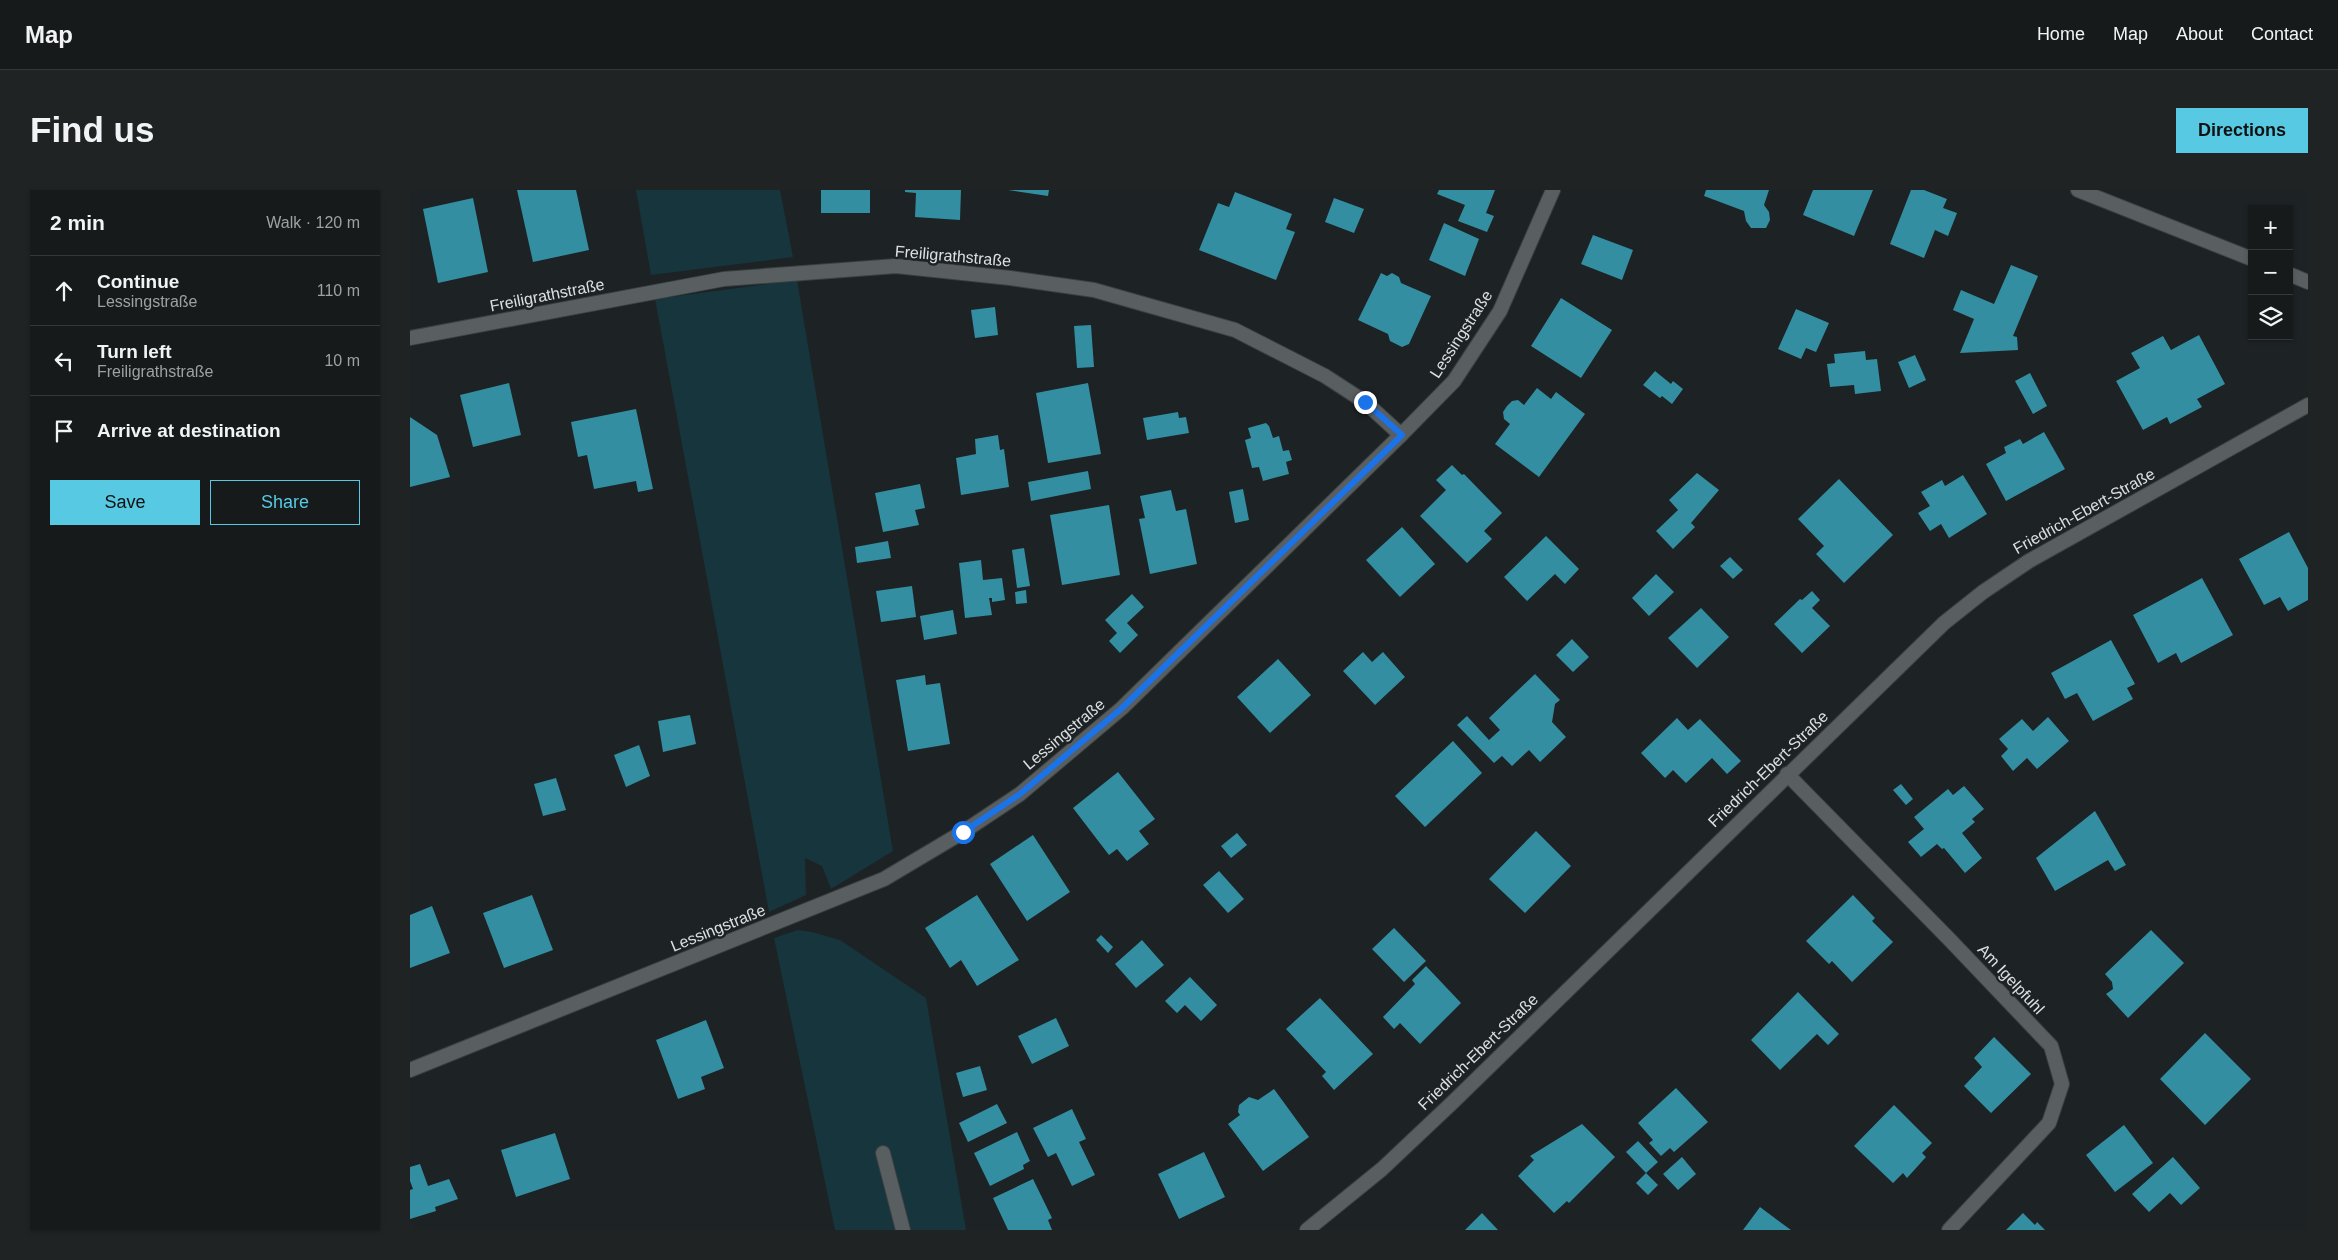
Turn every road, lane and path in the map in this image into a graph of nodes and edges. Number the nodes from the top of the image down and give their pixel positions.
1 (1553, 190) edge
2 (2078, 190) edge
3 (2248, 257) edge
4 (2293, 276) edge
5 (2308, 282) edge
6 (410, 338) edge
7 (2308, 405) edge
8 (1402, 435) junction
9 (1787, 774) junction
10 (410, 1070) edge
11 (883, 1153) dead end
12 (903, 1230) edge
13 (1307, 1230) edge
14 (1949, 1230) edge

1 - 8 street, Lessingstraße
2 - 3 street
4 - 5 street
6 - 8 street, Freiligrathstraße
7 - 9 street, Friedrich-Ebert-Straße
8 - 10 street, Lessingstraße
9 - 13 street, Friedrich-Ebert-Straße
9 - 14 street, Am Igelpfuhl
11 - 12 street

